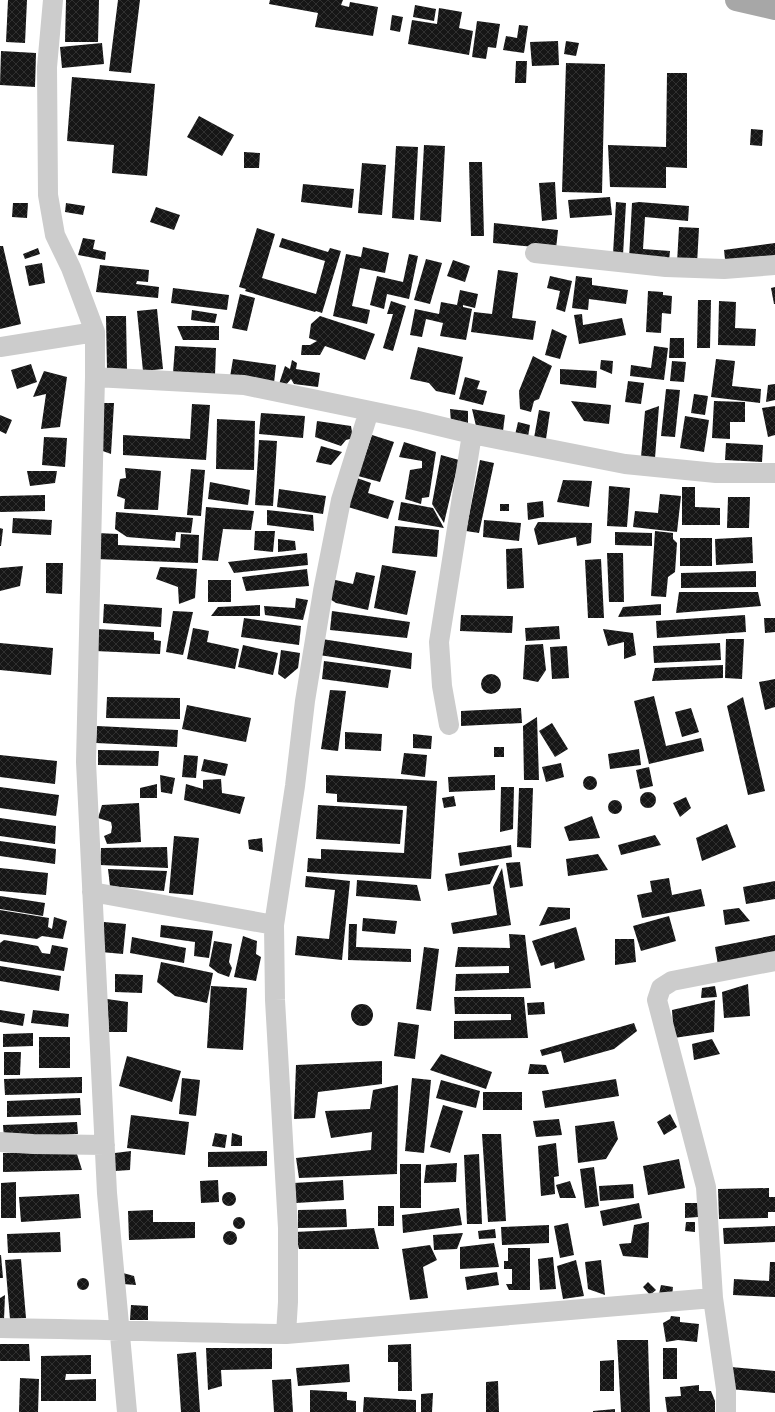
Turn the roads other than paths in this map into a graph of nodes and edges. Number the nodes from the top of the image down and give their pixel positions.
1 (53, 0) edge
2 (736, 0) edge
3 (775, 9) edge
4 (535, 253) dead end
5 (775, 265) edge
6 (94, 332) junction
7 (0, 347) edge
8 (95, 377) junction
9 (369, 411) junction
10 (472, 434) junction
11 (775, 473) edge
12 (449, 725) dead end
13 (92, 892) junction
14 (274, 925) junction
15 (775, 961) edge
16 (0, 1142) edge
17 (105, 1145) junction
18 (714, 1298) junction
19 (0, 1328) edge
20 (120, 1330) junction
21 (286, 1334) junction
22 (127, 1412) edge
23 (726, 1412) edge

1 - 6 street
2 - 3 main road
4 - 5 street
6 - 7 street
6 - 8 street
8 - 9 street
8 - 13 street
9 - 10 street
9 - 14 street
10 - 11 street
10 - 12 street
13 - 14 street
13 - 17 street
14 - 21 street
15 - 18 street
16 - 17 street
17 - 20 street
18 - 21 street
18 - 23 street
19 - 20 street
20 - 21 street
20 - 22 street

